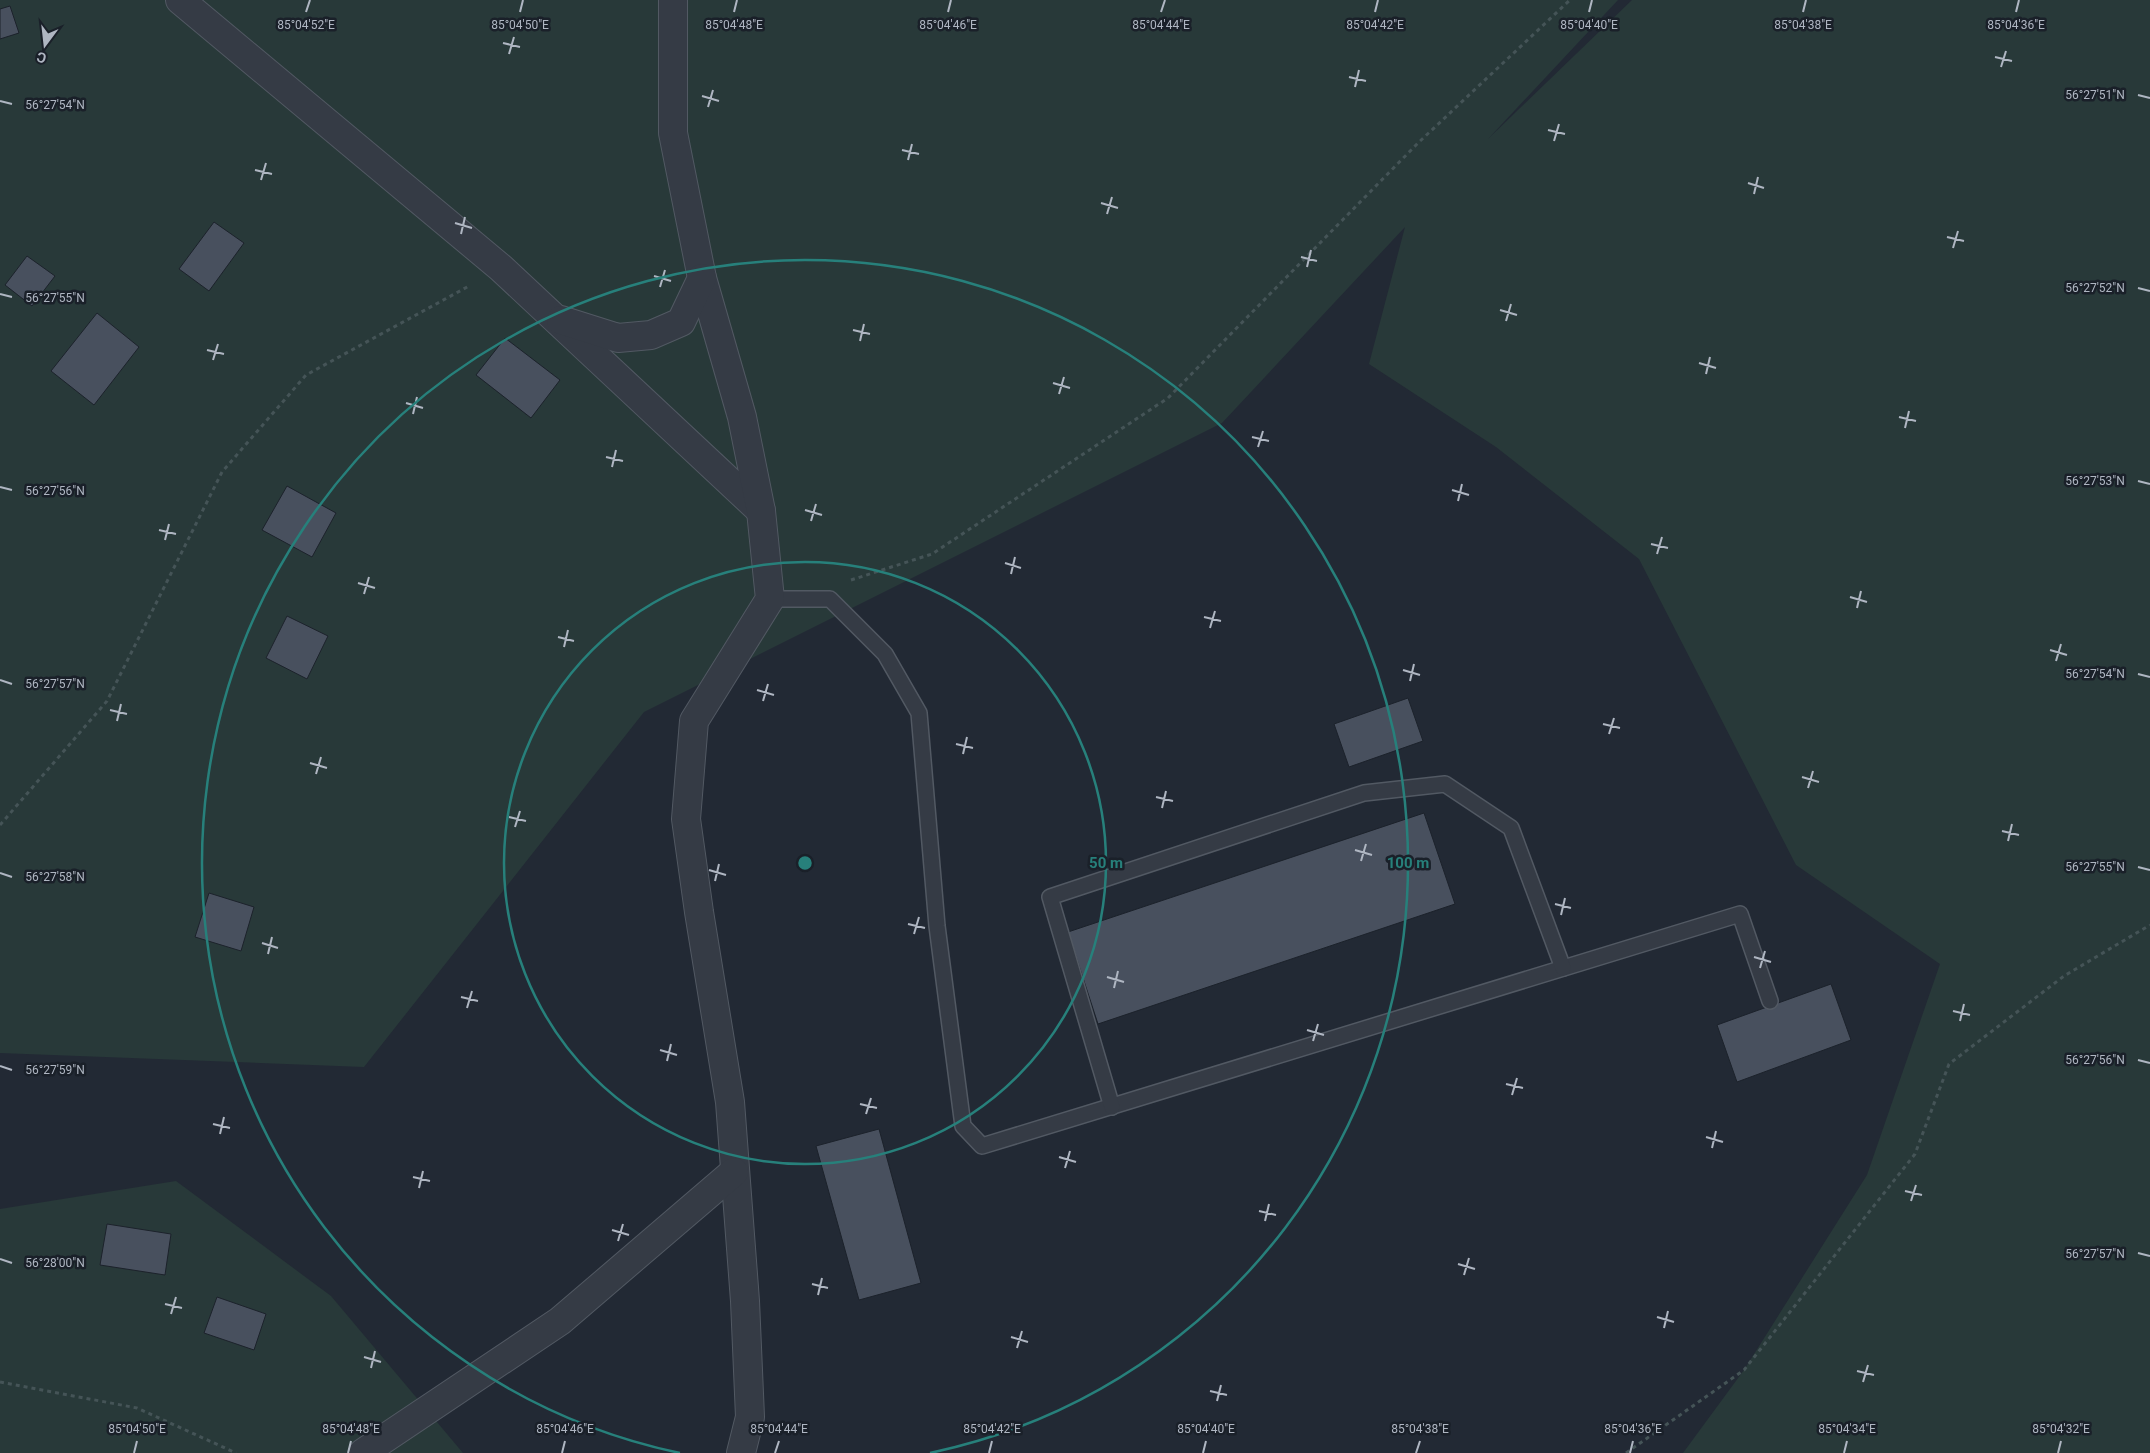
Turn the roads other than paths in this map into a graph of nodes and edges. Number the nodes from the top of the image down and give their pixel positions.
1 (180, 0) edge
2 (673, 0) edge
3 (702, 278) junction
4 (554, 318) junction
5 (761, 511) junction
6 (770, 598) junction
7 (1563, 968) junction
8 (1770, 1001) dead end
9 (1112, 1107) junction
10 (734, 1172) junction
11 (362, 1453) edge
12 (741, 1453) edge

1 - 4 street
2 - 3 street
3 - 4 street
3 - 5 street
4 - 5 street
5 - 6 street
6 - 9 lane
6 - 10 street
7 - 8 lane
7 - 9 lane
7 - 9 lane
10 - 11 street
10 - 12 street

